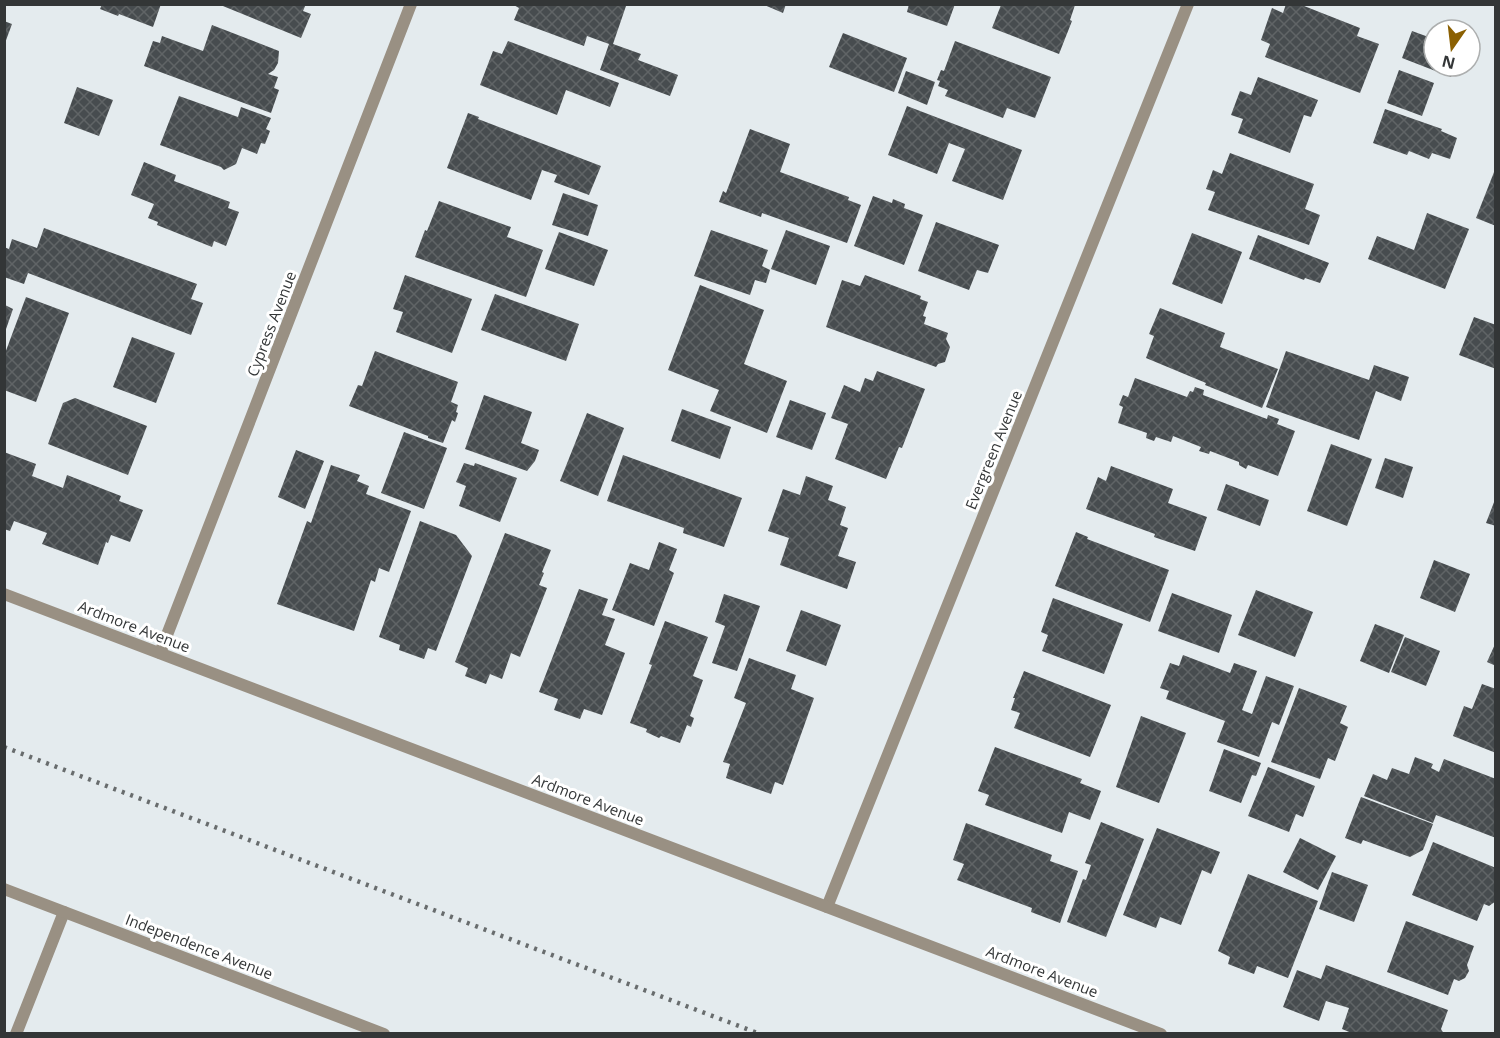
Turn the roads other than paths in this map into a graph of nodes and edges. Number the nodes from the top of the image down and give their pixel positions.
1 (411, 4) edge
2 (1188, 4) edge
3 (4, 594) edge
4 (160, 653) junction
5 (4, 889) edge
6 (827, 907) junction
7 (64, 912) junction
8 (16, 1034) edge
9 (384, 1034) edge
10 (1161, 1034) edge

1 - 4 street, Cypress Avenue
2 - 6 street, Evergreen Avenue
3 - 4 street, Ardmore Avenue
4 - 6 street, Ardmore Avenue
5 - 7 street, Independence Avenue
6 - 10 street, Ardmore Avenue
7 - 8 street
7 - 9 street, Independence Avenue

